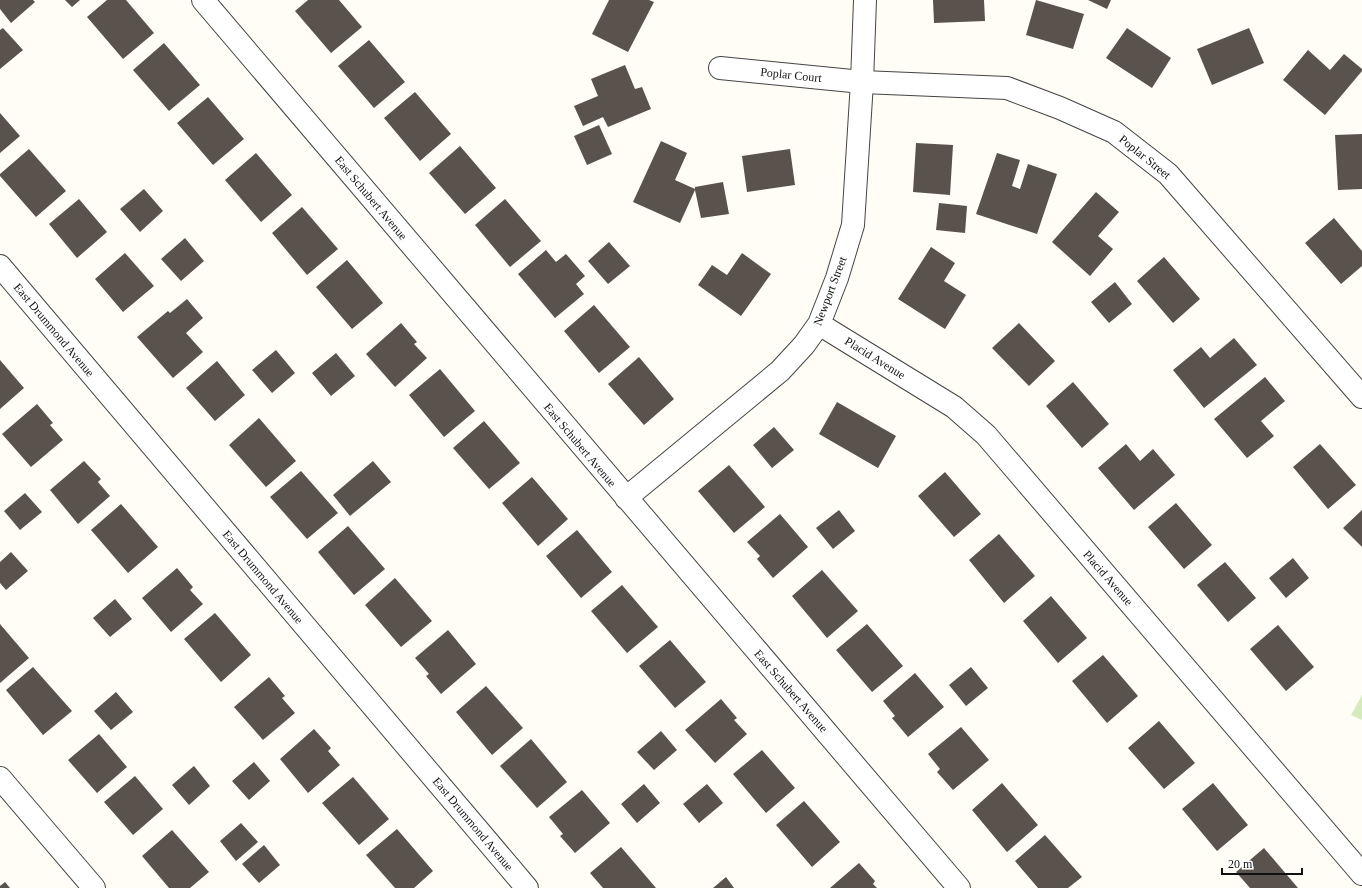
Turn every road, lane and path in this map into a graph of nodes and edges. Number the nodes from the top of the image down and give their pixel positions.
1 (203, 0) edge
2 (865, 0) edge
3 (720, 68) dead end
4 (862, 82) junction
5 (0, 266) edge
6 (819, 324) junction
7 (1362, 398) edge
8 (626, 498) junction
9 (0, 778) edge
10 (1362, 874) edge
11 (94, 888) edge
12 (527, 888) edge
13 (959, 888) edge

1 - 8 street, East Schubert Avenue
2 - 4 street, Newport Street
3 - 4 street, Poplar Court
4 - 6 street, Newport Street
4 - 7 street, Poplar Street
5 - 12 street, East Drummond Avenue
6 - 8 street, Newport Street
6 - 10 street, Placid Avenue
8 - 13 street, East Schubert Avenue
9 - 11 street

